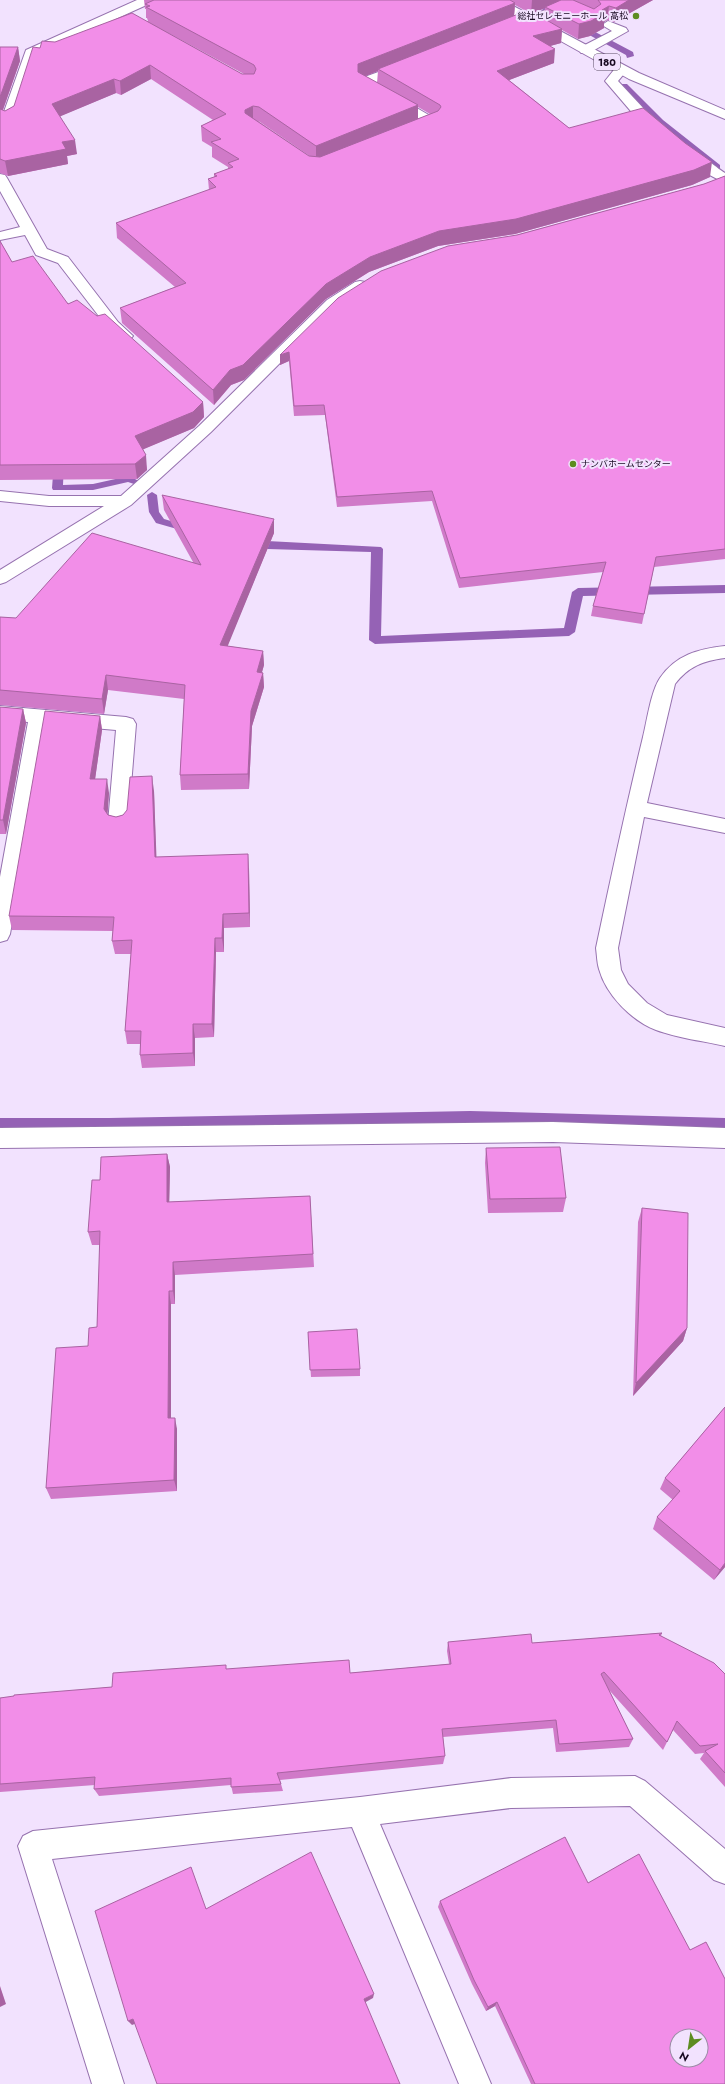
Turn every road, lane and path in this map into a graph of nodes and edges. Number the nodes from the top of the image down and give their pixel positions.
1 (147, 0) edge
2 (493, 0) edge
3 (120, 13) junction
4 (585, 15) edge
5 (527, 20) junction
6 (134, 21) edge
7 (512, 24) edge
8 (608, 25) edge
9 (585, 50) junction
10 (416, 62) edge
11 (622, 70) junction
12 (725, 115) edge
13 (8, 120) edge
14 (403, 132) edge
15 (0, 178) edge
16 (724, 178) edge
17 (704, 186) edge
18 (28, 230) junction
19 (0, 236) edge
20 (375, 276) edge
21 (136, 346) edge
22 (205, 408) dead end
23 (216, 418) junction
24 (0, 496) edge
25 (125, 501) junction
26 (0, 578) edge
27 (725, 652) edge
28 (0, 713) edge
29 (39, 716) junction
30 (636, 808) junction
31 (118, 822) edge
32 (725, 826) edge
33 (0, 934) edge
34 (725, 1037) edge
35 (0, 1138) edge
36 (725, 1138) edge
37 (360, 1812) junction
38 (725, 1869) edge
39 (108, 2084) edge
40 (475, 2084) edge

1 - 3 main road
2 - 5 main road, 180
3 - 6 main road
3 - 13 main road
4 - 5 main road
5 - 7 main road
5 - 9 main road, 180
8 - 9 main road
9 - 11 main road, 180
10 - 14 main road
11 - 12 main road, 180
11 - 16 main road
15 - 18 main road
16 - 17 main road
18 - 19 main road
18 - 21 main road
20 - 23 main road
22 - 23 main road
23 - 25 main road
24 - 25 main road
25 - 26 main road
27 - 30 main road
28 - 29 main road
29 - 31 main road
29 - 33 main road
30 - 32 main road
30 - 34 main road
35 - 36 main road
37 - 38 main road
37 - 39 main road
37 - 40 main road

